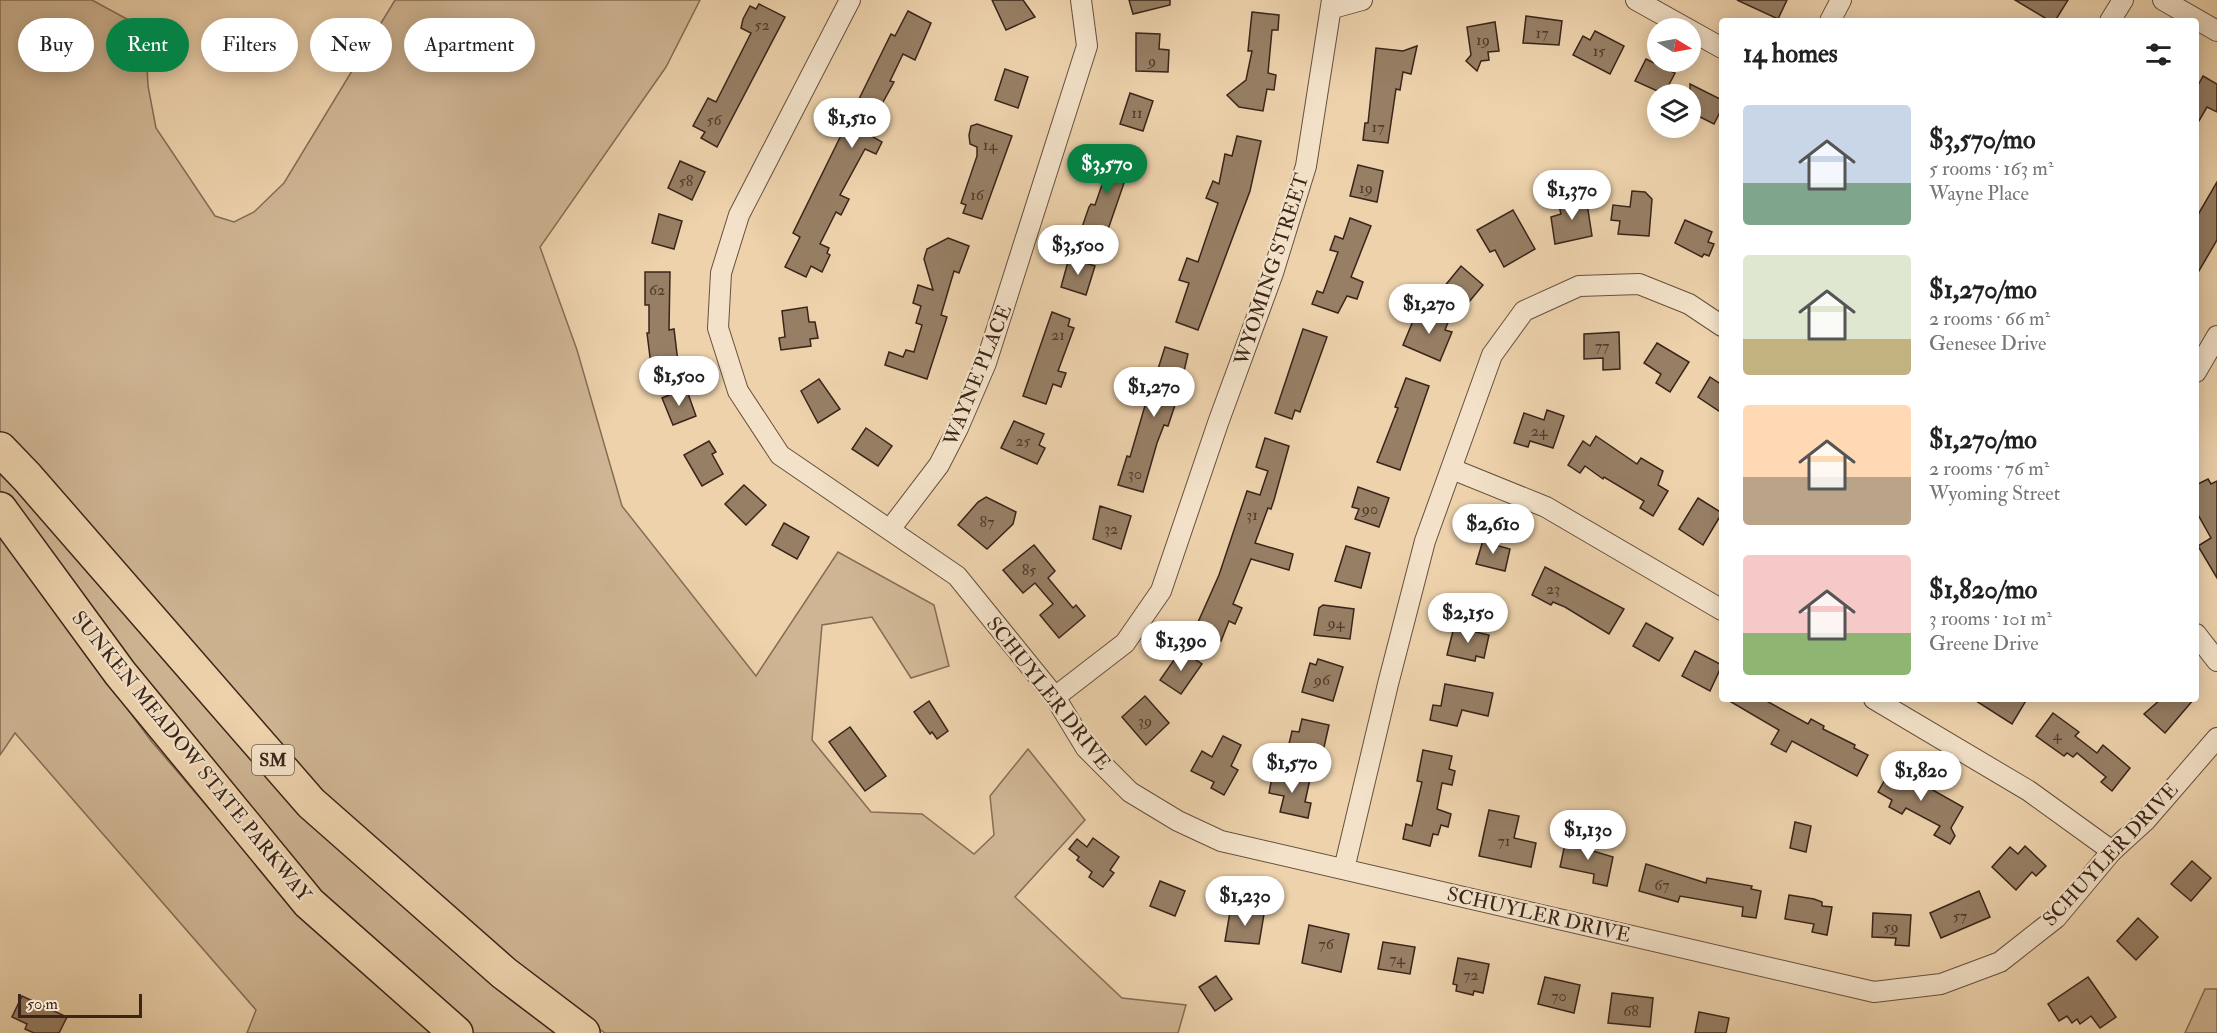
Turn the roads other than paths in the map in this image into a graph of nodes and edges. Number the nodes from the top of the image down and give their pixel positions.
1 (850, 0) edge
2 (1081, 0) edge
3 (1362, 0) edge
4 (1636, 0) edge
5 (1841, 0) edge
6 (2123, 0) edge
7 (2163, 0) edge
8 (1332, 4) edge
9 (1832, 18) edge
10 (2112, 18) edge
11 (2194, 18) edge
12 (2199, 21) edge
13 (2217, 31) edge
14 (1719, 46) edge
15 (1719, 324) edge
16 (2217, 336) edge
17 (2199, 367) edge
18 (0, 449) edge
19 (1452, 469) junction
20 (0, 509) edge
21 (891, 528) junction
22 (1719, 608) edge
23 (2199, 638) edge
24 (2217, 661) edge
25 (1054, 697) junction
26 (1879, 702) edge
27 (2217, 738) edge
28 (2112, 851) junction
29 (1344, 869) junction
30 (456, 1033) edge
31 (583, 1033) edge

1 - 21 street, SCHUYLER DRIVE
2 - 21 street, WAYNE PLACE
3 - 8 street
4 - 14 street
5 - 9 street
6 - 10 street
7 - 11 street
8 - 25 street, WYOMING STREET
12 - 13 street
15 - 19 street
16 - 17 street
18 - 31 highway, SM
19 - 22 street
19 - 29 street
20 - 30 highway, SUNKEN MEADOW STATE PARKWAY
21 - 25 street, SCHUYLER DRIVE
23 - 24 street
25 - 29 street, SCHUYLER DRIVE
26 - 28 street
27 - 28 street, SCHUYLER DRIVE
28 - 29 street, SCHUYLER DRIVE

